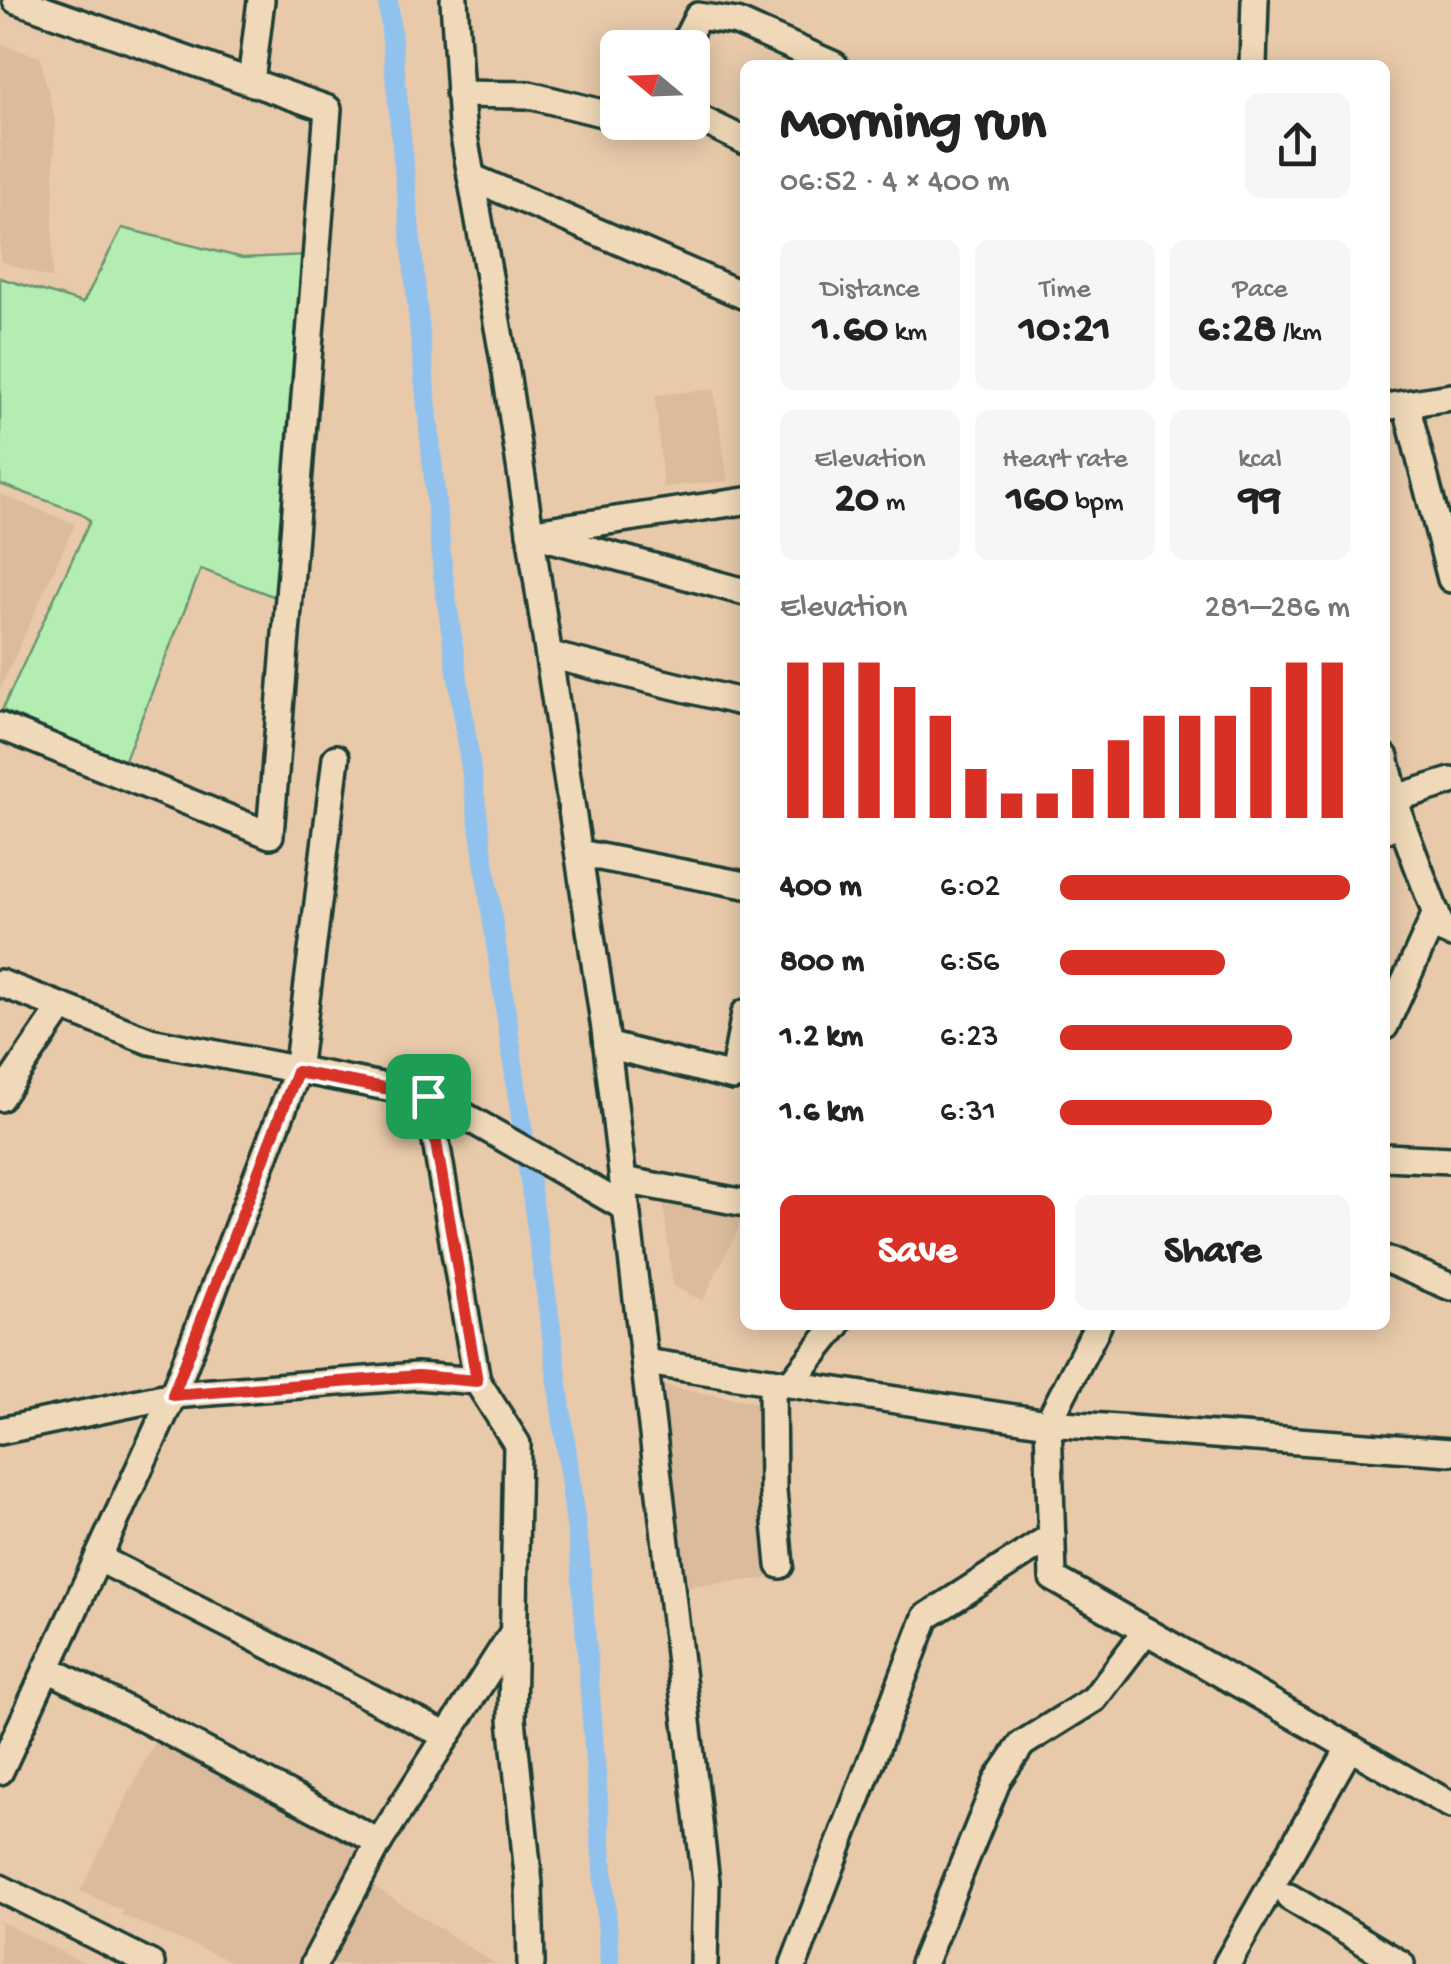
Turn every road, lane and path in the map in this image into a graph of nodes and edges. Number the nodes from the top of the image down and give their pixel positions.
1 (16, 0) edge
2 (261, 0) edge
3 (454, 0) edge
4 (1255, 0) edge
5 (691, 30) edge
6 (823, 60) edge
7 (1252, 60) edge
8 (251, 82) junction
9 (459, 94) junction
10 (600, 113) edge
11 (710, 124) edge
12 (740, 139) edge
13 (471, 178) junction
14 (740, 294) edge
15 (1451, 397) edge
16 (1395, 405) edge
17 (740, 502) edge
18 (530, 533) junction
19 (1451, 580) edge
20 (740, 591) edge
21 (548, 655) junction
22 (740, 701) edge
23 (0, 726) edge
24 (336, 758) dead end
25 (1451, 781) edge
26 (1390, 791) edge
27 (1394, 817) edge
28 (578, 853) junction
29 (740, 883) edge
30 (1436, 913) junction
31 (1451, 934) edge
32 (0, 984) edge
33 (62, 1007) junction
34 (1390, 1015) edge
35 (740, 1040) edge
36 (607, 1046) junction
37 (297, 1072) junction
38 (428, 1096) junction
39 (0, 1098) edge
40 (1390, 1157) edge
41 (1451, 1160) edge
42 (623, 1180) junction
43 (740, 1202) edge
44 (626, 1208) junction
45 (1390, 1261) edge
46 (1451, 1287) edge
47 (832, 1330) edge
48 (1095, 1330) edge
49 (645, 1362) junction
50 (477, 1381) junction
51 (781, 1383) junction
52 (173, 1395) junction
53 (1048, 1423) junction
54 (0, 1430) edge
55 (1451, 1452) edge
56 (1052, 1536) junction
57 (98, 1558) junction
58 (780, 1565) dead end
59 (1146, 1630) junction
60 (513, 1634) junction
61 (47, 1668) junction
62 (447, 1736) junction
63 (1350, 1747) junction
64 (0, 1771) edge
65 (1451, 1804) edge
66 (380, 1842) junction
67 (0, 1888) edge
68 (1289, 1897) dead end
69 (151, 1964) edge
70 (314, 1964) edge
71 (531, 1964) edge
72 (704, 1964) edge
73 (794, 1964) edge
74 (923, 1964) edge
75 (1227, 1964) edge
76 (1401, 1964) edge

1 - 8 street
2 - 8 street
3 - 9 street
4 - 7 street
5 - 6 street
8 - 23 street
9 - 10 street
9 - 13 street
11 - 12 street
13 - 14 street
13 - 18 street
15 - 16 street
16 - 19 street
17 - 18 street
18 - 20 street
18 - 21 street
21 - 22 street
21 - 28 street
24 - 37 street
25 - 27 street
26 - 27 street
27 - 30 street
28 - 29 street
28 - 36 street
30 - 31 street
30 - 34 street
32 - 33 street
33 - 37 street
33 - 39 street
35 - 36 street
36 - 42 street
37 - 38 street
37 - 52 street
38 - 44 street
38 - 50 street
40 - 41 street
42 - 43 street
42 - 44 street
44 - 49 street
45 - 46 street
47 - 51 street
48 - 53 street
49 - 51 street
49 - 72 street
50 - 52 street
50 - 60 street
51 - 53 street
51 - 58 street
52 - 54 street
52 - 57 street
53 - 55 street
53 - 56 street
56 - 59 street
56 - 73 street
57 - 61 street
57 - 62 street
59 - 63 street
59 - 74 street
60 - 62 street
60 - 71 street
61 - 64 street
61 - 66 street
62 - 66 street
63 - 65 street
63 - 75 street
66 - 70 street
67 - 69 street
68 - 76 street

